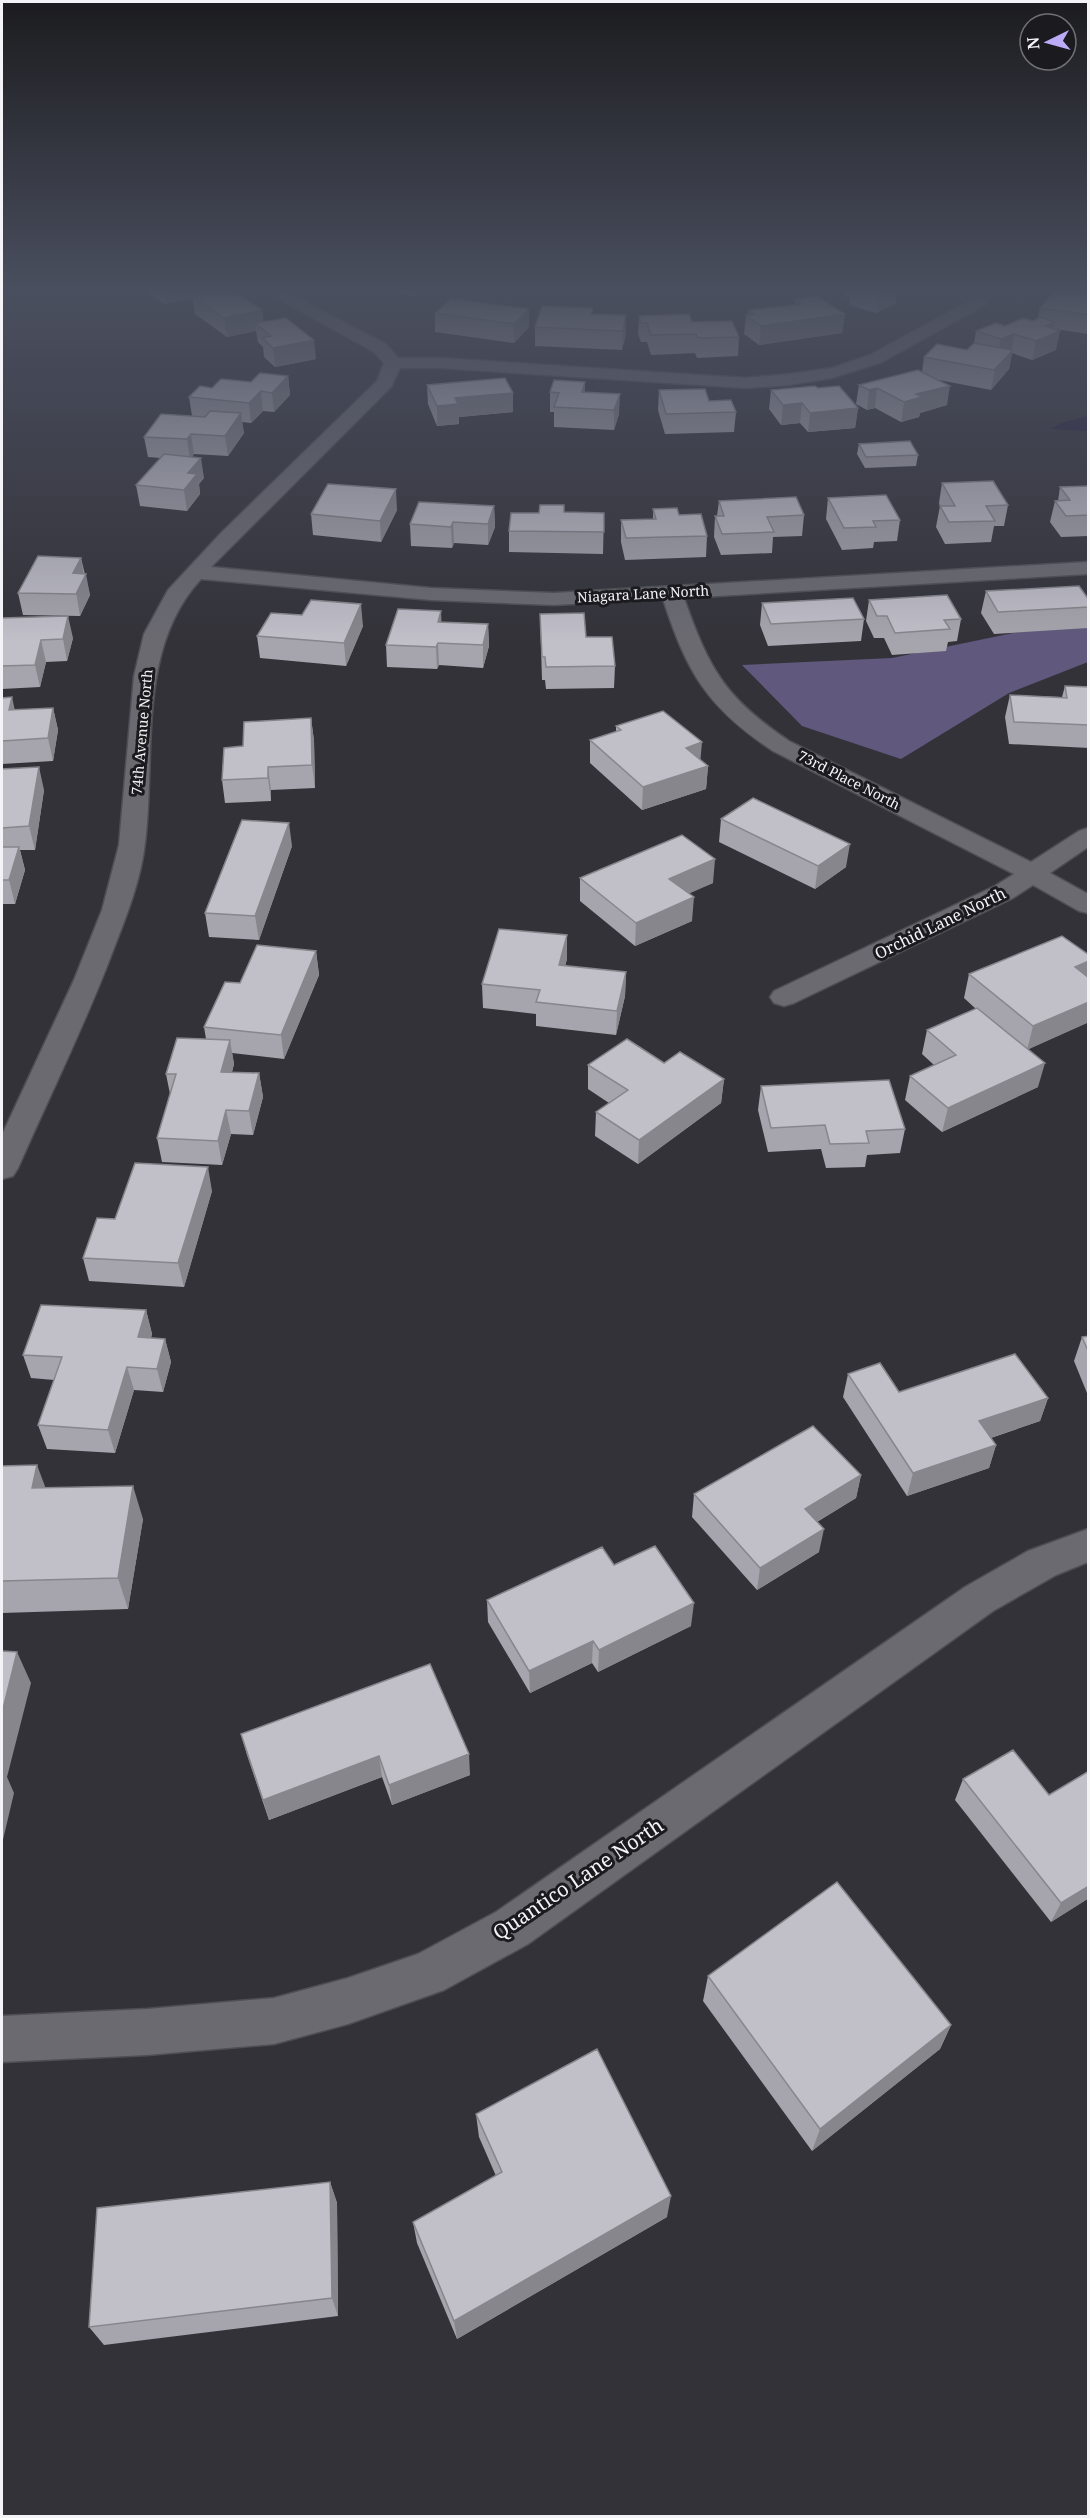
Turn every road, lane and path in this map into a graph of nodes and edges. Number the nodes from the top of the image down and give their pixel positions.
1 (360, 408) edge
2 (1089, 568) edge
3 (198, 572) junction
4 (672, 593) junction
5 (1089, 836) edge
6 (1034, 874) junction
7 (1089, 904) edge
8 (784, 997) dead end
9 (2, 1168) edge
10 (1089, 1545) edge
11 (2, 2038) edge

1 - 3 street, 74th Avenue North
2 - 4 street, Niagara Lane North
3 - 4 street, Niagara Lane North
3 - 9 street, 74th Avenue North
4 - 6 street, 73rd Place North
5 - 6 street, Orchid Lane North
6 - 7 street, 73rd Place North
6 - 8 street, Orchid Lane North
10 - 11 street, Quantico Lane North

